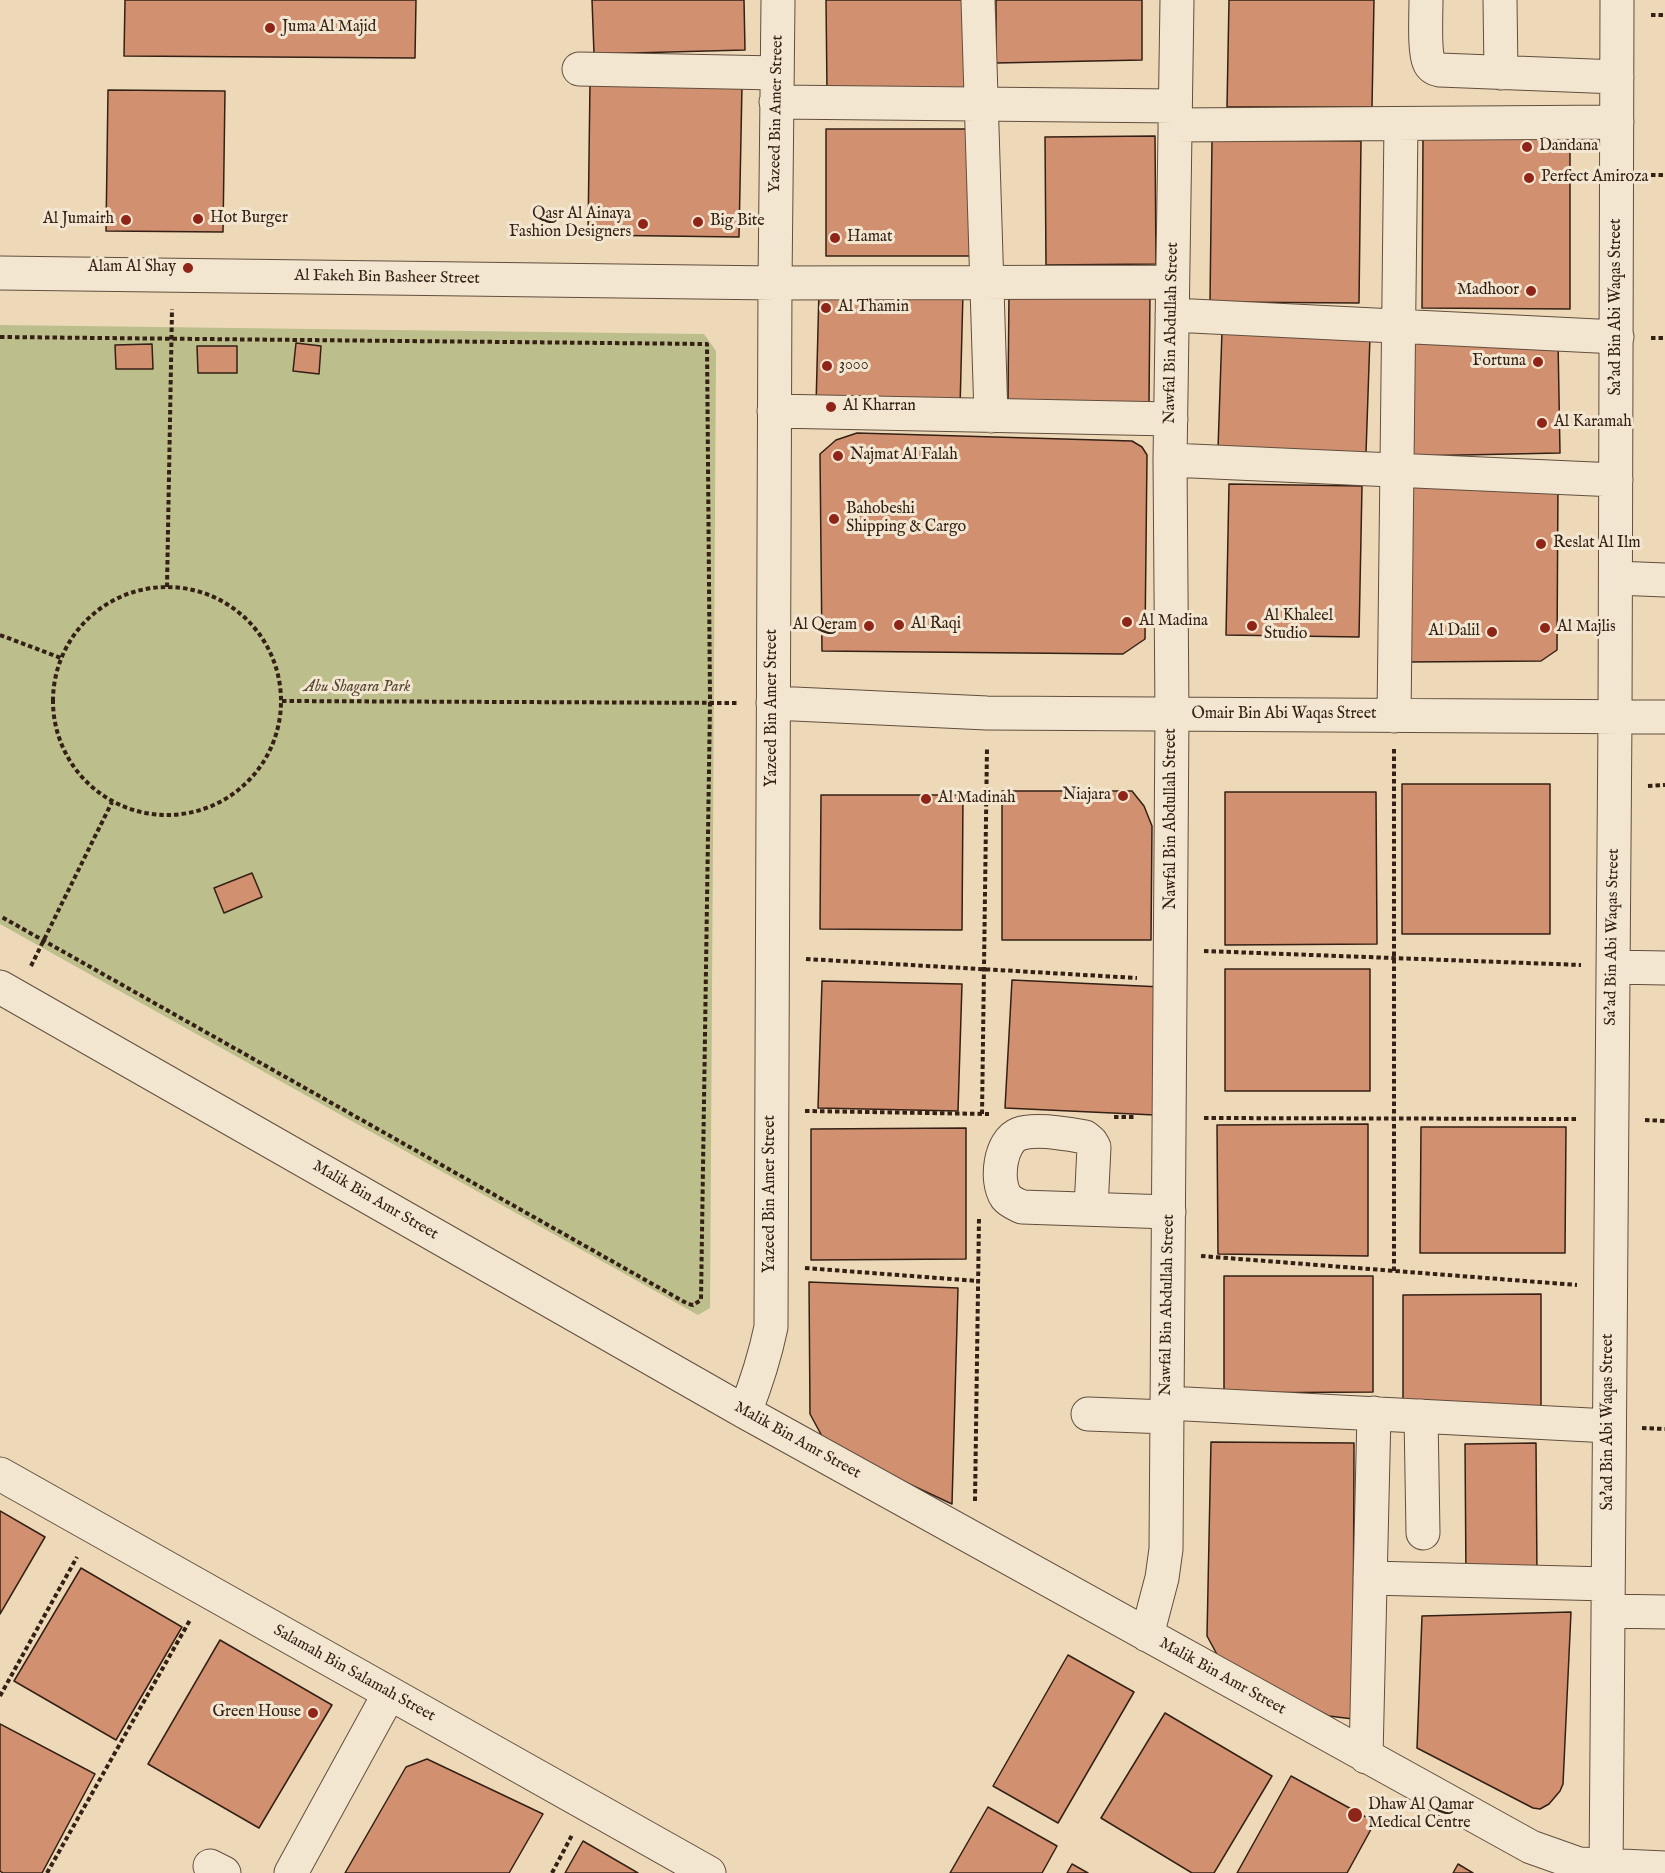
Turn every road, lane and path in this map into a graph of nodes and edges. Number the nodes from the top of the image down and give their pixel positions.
1 (778, 0) edge
2 (978, 0) edge
3 (1177, 0) edge
4 (1426, 0) edge
5 (1500, 0) edge
6 (1617, 0) edge
7 (579, 69) dead end
8 (1501, 73) junction
9 (1617, 77) junction
10 (777, 88) junction
11 (981, 104) junction
12 (1175, 116) junction
13 (1617, 122) junction
14 (1401, 124) junction
15 (0, 273) edge
16 (173, 275) junction
17 (986, 282) junction
18 (1172, 282) junction
19 (775, 283) junction
20 (1172, 315) junction
21 (1399, 326) junction
22 (0, 337) edge
23 (1617, 337) junction
24 (172, 339) junction
25 (774, 411) junction
26 (991, 416) junction
27 (1171, 419) junction
28 (1170, 460) junction
29 (1397, 470) junction
30 (1616, 480) junction
31 (1616, 578) junction
32 (1665, 580) edge
33 (167, 587) junction
34 (0, 635) edge
35 (61, 658) junction
36 (281, 700) junction
37 (710, 702) junction
38 (773, 703) junction
39 (1172, 715) junction
40 (1394, 716) junction
41 (1665, 717) edge
42 (1615, 718) junction
43 (112, 802) junction
44 (0, 916) edge
45 (43, 940) junction
46 (772, 957) junction
47 (1394, 958) junction
48 (1170, 964) junction
49 (1613, 967) junction
50 (1665, 968) edge
51 (8, 992) edge
52 (771, 1110) junction
53 (993, 1114) dead end
54 (1111, 1117) dead end
55 (1170, 1118) junction
56 (1394, 1118) junction
57 (1611, 1119) junction
58 (1665, 1120) edge
59 (1091, 1209) dead end
60 (1169, 1212) junction
61 (1169, 1254) junction
62 (770, 1265) junction
63 (1394, 1271) junction
64 (978, 1281) dead end
65 (1611, 1288) junction
66 (1167, 1410) junction
67 (745, 1412) junction
68 (1374, 1413) junction
69 (1088, 1414) dead end
70 (1421, 1416) junction
71 (1609, 1426) junction
72 (0, 1474) edge
73 (94, 1527) junction
74 (1423, 1533) dead end
75 (1370, 1578) junction
76 (207, 1590) junction
77 (1608, 1598) junction
78 (1665, 1612) edge
79 (1147, 1635) junction
80 (389, 1694) junction
81 (0, 1696) edge
82 (1366, 1757) junction
83 (588, 1806) junction
84 (1665, 1868) edge
85 (1606, 1870) edge
86 (47, 1873) edge
87 (291, 1873) edge
88 (552, 1873) edge
89 (709, 1873) edge

1 - 10 street, Yazeed Bin Amer Street
2 - 11 street
3 - 12 street, Nawfal Bin Abdullah Street
4 - 8 street
5 - 8 street
6 - 9 street, Sa'ad Bin Abi Waqas Street
7 - 10 street
8 - 9 street
9 - 13 street, Sa'ad Bin Abi Waqas Street
10 - 11 street
10 - 19 street, Yazeed Bin Amer Street
11 - 12 street
11 - 17 street
12 - 14 street
12 - 18 street, Nawfal Bin Abdullah Street
13 - 14 street
13 - 23 street, Sa'ad Bin Abi Waqas Street
14 - 21 street
15 - 16 street, Al Fakeh Bin Basheer Street
16 - 19 street, Al Fakeh Bin Basheer Street
16 - 24 path
17 - 18 street, Al Fakeh Bin Basheer Street
17 - 19 street, Al Fakeh Bin Basheer Street
17 - 26 street
18 - 20 street, Nawfal Bin Abdullah Street
19 - 25 street, Yazeed Bin Amer Street
20 - 21 street
20 - 27 street, Nawfal Bin Abdullah Street
21 - 23 street
21 - 29 street
22 - 24 path
23 - 30 street, Sa'ad Bin Abi Waqas Street
24 - 33 path
24 - 37 path
25 - 26 street
25 - 38 street, Yazeed Bin Amer Street
26 - 27 street
27 - 28 street, Nawfal Bin Abdullah Street
28 - 29 street
28 - 39 street, Nawfal Bin Abdullah Street
29 - 30 street
29 - 40 street
30 - 31 street, Sa'ad Bin Abi Waqas Street
31 - 32 street
31 - 42 street, Sa'ad Bin Abi Waqas Street
33 - 35 path
33 - 36 path
34 - 35 path
35 - 43 path
36 - 37 path
36 - 43 path
37 - 38 path
37 - 45 path
38 - 39 street, Omair Bin Abi Waqas Street
38 - 46 street, Yazeed Bin Amer Street
39 - 40 street, Omair Bin Abi Waqas Street
39 - 48 street, Nawfal Bin Abdullah Street
40 - 42 street, Omair Bin Abi Waqas Street
40 - 47 path
41 - 42 street, Omair Bin Abi Waqas Street
42 - 49 street, Sa'ad Bin Abi Waqas Street
43 - 45 path
44 - 45 path
45 - 51 path
46 - 48 path
46 - 52 street, Yazeed Bin Amer Street
47 - 48 path
47 - 49 path
47 - 56 path
48 - 55 street, Nawfal Bin Abdullah Street
49 - 50 street
49 - 57 street, Sa'ad Bin Abi Waqas Street
51 - 67 street, Malik Bin Amr Street
52 - 53 path
52 - 62 street, Yazeed Bin Amer Street
54 - 55 path
55 - 56 path
55 - 60 street, Nawfal Bin Abdullah Street
56 - 57 path
56 - 63 path
57 - 58 path
57 - 65 street, Sa'ad Bin Abi Waqas Street
59 - 60 street
60 - 61 street, Nawfal Bin Abdullah Street
61 - 63 path
61 - 66 street, Nawfal Bin Abdullah Street
62 - 64 path
62 - 67 street, Yazeed Bin Amer Street
63 - 65 path
65 - 71 street, Sa'ad Bin Abi Waqas Street
66 - 68 street
66 - 69 street
66 - 79 street, Nawfal Bin Abdullah Street
67 - 79 street, Malik Bin Amr Street
68 - 70 street
68 - 75 street
70 - 71 street
70 - 74 street
71 - 77 street, Sa'ad Bin Abi Waqas Street
72 - 73 street, Salamah Bin Salamah Street
73 - 76 street, Salamah Bin Salamah Street
73 - 81 path
75 - 77 street
75 - 82 street
76 - 80 street, Salamah Bin Salamah Street
76 - 86 path
77 - 78 street
77 - 85 street, Sa'ad Bin Abi Waqas Street
79 - 82 street, Malik Bin Amr Street
80 - 83 street, Salamah Bin Salamah Street
80 - 87 street
82 - 85 street, Malik Bin Amr Street
83 - 88 path
83 - 89 street, Salamah Bin Salamah Street
84 - 85 street, Malik Bin Amr Street

